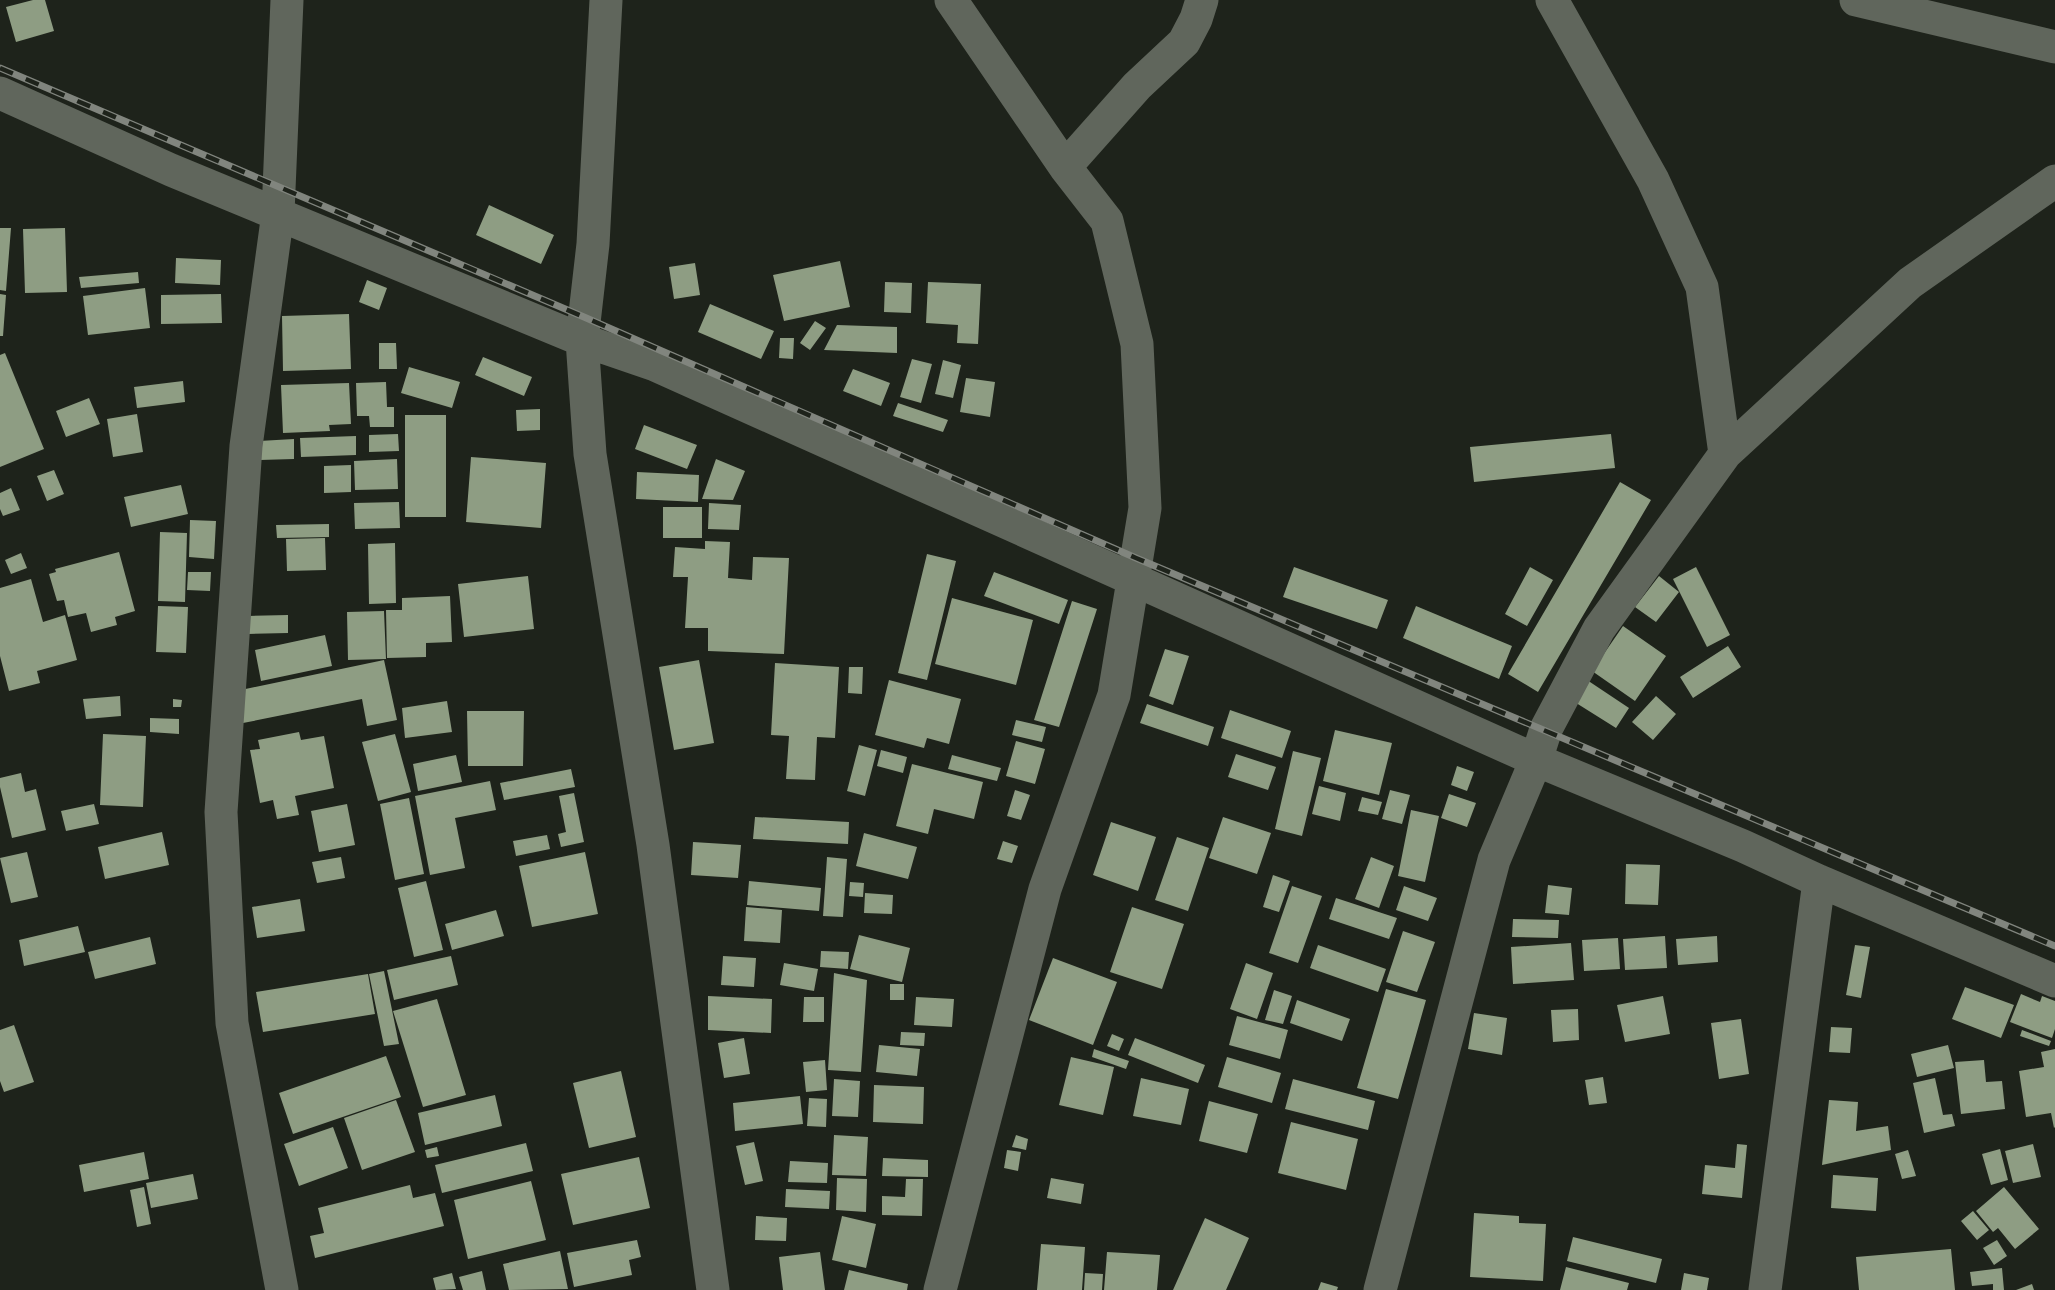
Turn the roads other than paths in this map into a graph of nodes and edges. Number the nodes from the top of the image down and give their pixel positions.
1 (288, 0) edge
2 (606, 0) edge
3 (951, 0) edge
4 (1202, 0) edge
5 (1552, 0) edge
6 (1856, 0) edge
7 (2055, 47) edge
8 (0, 93) edge
9 (1065, 167) junction
10 (2055, 181) edge
11 (278, 213) junction
12 (582, 340) junction
13 (1725, 454) junction
14 (1133, 578) junction
15 (1536, 760) junction
16 (1819, 881) junction
17 (2055, 981) edge
18 (282, 1290) edge
19 (713, 1290) edge
20 (940, 1290) edge
21 (1380, 1290) edge
22 (1765, 1290) edge

1 - 11 street
2 - 12 street
3 - 9 street
4 - 9 street
5 - 13 street
6 - 7 street
8 - 11 street
9 - 14 street
10 - 13 street
11 - 12 street
11 - 18 street
12 - 14 street
12 - 19 street
13 - 15 street
14 - 15 street
14 - 20 street
15 - 16 street
15 - 21 street
16 - 17 street
16 - 22 street

